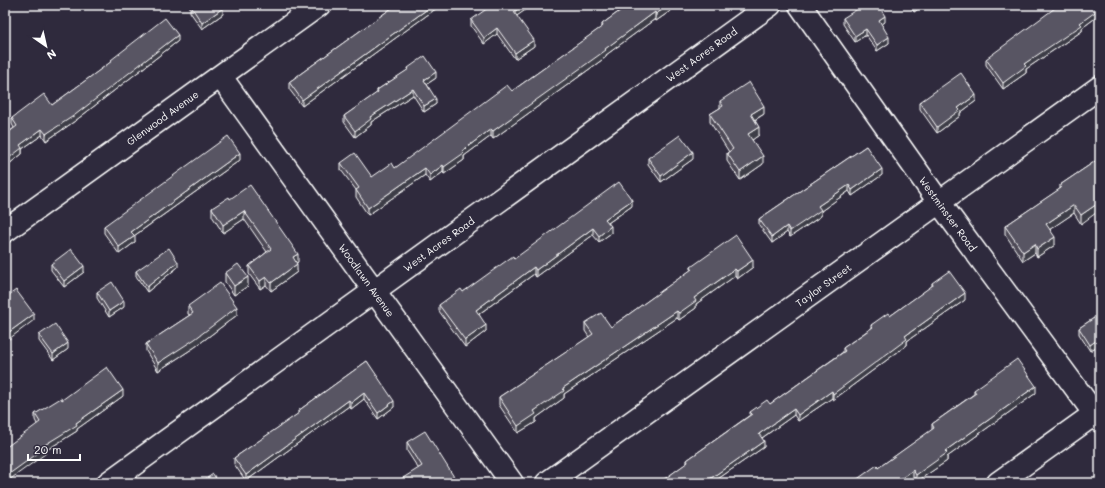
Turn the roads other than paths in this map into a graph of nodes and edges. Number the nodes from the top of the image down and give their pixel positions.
1 (319, 5) edge
2 (770, 5) edge
3 (800, 5) edge
4 (220, 77) junction
5 (1100, 87) edge
6 (939, 202) junction
7 (5, 231) edge
8 (374, 291) junction
9 (1098, 415) edge
10 (108, 483) edge
11 (512, 483) edge
12 (548, 483) edge
13 (998, 483) edge

1 - 4 street, Glenwood Avenue
2 - 8 street, West Acres Road
3 - 6 street, Westminster Road
4 - 7 street, Glenwood Avenue
4 - 8 street, Woodlawn Avenue
5 - 6 street, Taylor Street
6 - 9 street, Westminster Road
6 - 12 street, Taylor Street
8 - 10 street, West Acres Road
8 - 11 street, Woodlawn Avenue
9 - 13 street

